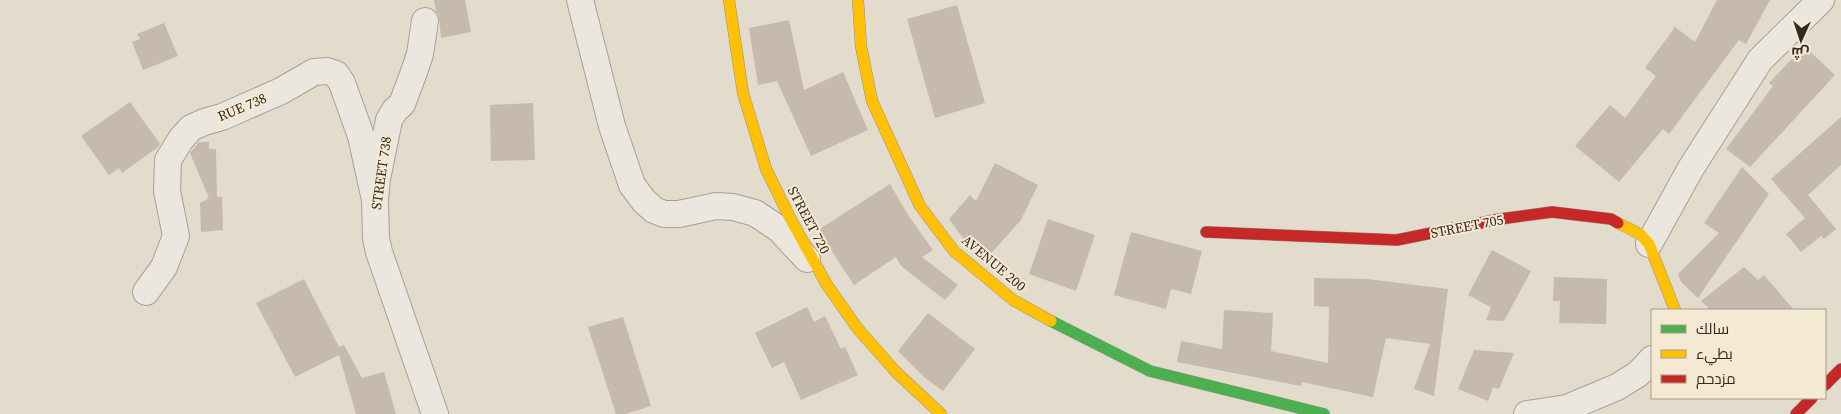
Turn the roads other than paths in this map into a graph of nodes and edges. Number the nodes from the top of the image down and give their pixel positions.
1 (580, 0) edge
2 (729, 0) edge
3 (858, 0) edge
4 (1821, 0) edge
5 (425, 21) dead end
6 (375, 200) junction
7 (1206, 232) dead end
8 (1649, 244) junction
9 (827, 285) junction
10 (146, 292) dead end
11 (1675, 309) edge
12 (1651, 359) edge
13 (1841, 368) edge
14 (1826, 384) edge
15 (1811, 399) edge
16 (435, 414) edge
17 (942, 414) edge
18 (1324, 414) edge
19 (1527, 414) edge
20 (1796, 414) edge

1 - 9 street
2 - 9 street, STREET 720
3 - 18 street, AVENUE 200
4 - 8 street
5 - 6 street, STREET 738
6 - 10 street, RUE 738
6 - 16 street, STREET 738
7 - 8 street, STREET 705
8 - 11 street
9 - 17 street, STREET 720
12 - 19 street
13 - 14 street
15 - 20 street

